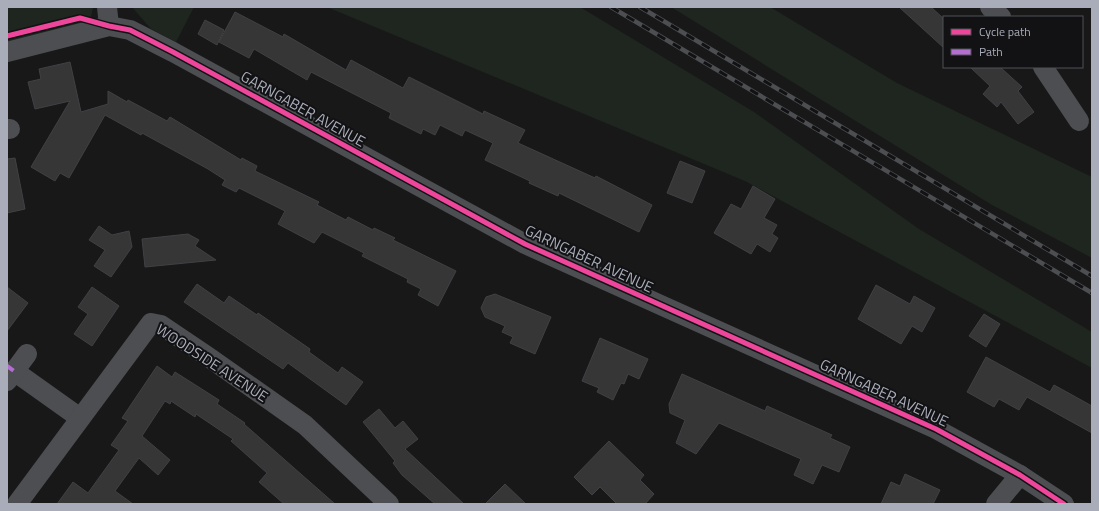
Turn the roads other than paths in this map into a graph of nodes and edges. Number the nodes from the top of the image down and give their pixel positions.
1 (107, 7) edge
2 (990, 7) edge
3 (1000, 16) edge
4 (109, 26) junction
5 (7, 52) edge
6 (1043, 68) edge
7 (1079, 121) dead end
8 (27, 354) dead end
9 (10, 376) edge
10 (80, 418) junction
11 (1020, 475) junction
12 (17, 504) edge
13 (389, 504) edge
14 (996, 504) edge
15 (1064, 504) edge

1 - 4 street
2 - 3 street
4 - 5 street, GARNGABER AVENUE
4 - 11 street, GARNGABER AVENUE
6 - 7 street
8 - 9 street
9 - 10 street
10 - 12 street, WOODSIDE AVENUE
10 - 13 street, WOODSIDE AVENUE
11 - 14 street
11 - 15 street, GARNGABER AVENUE

